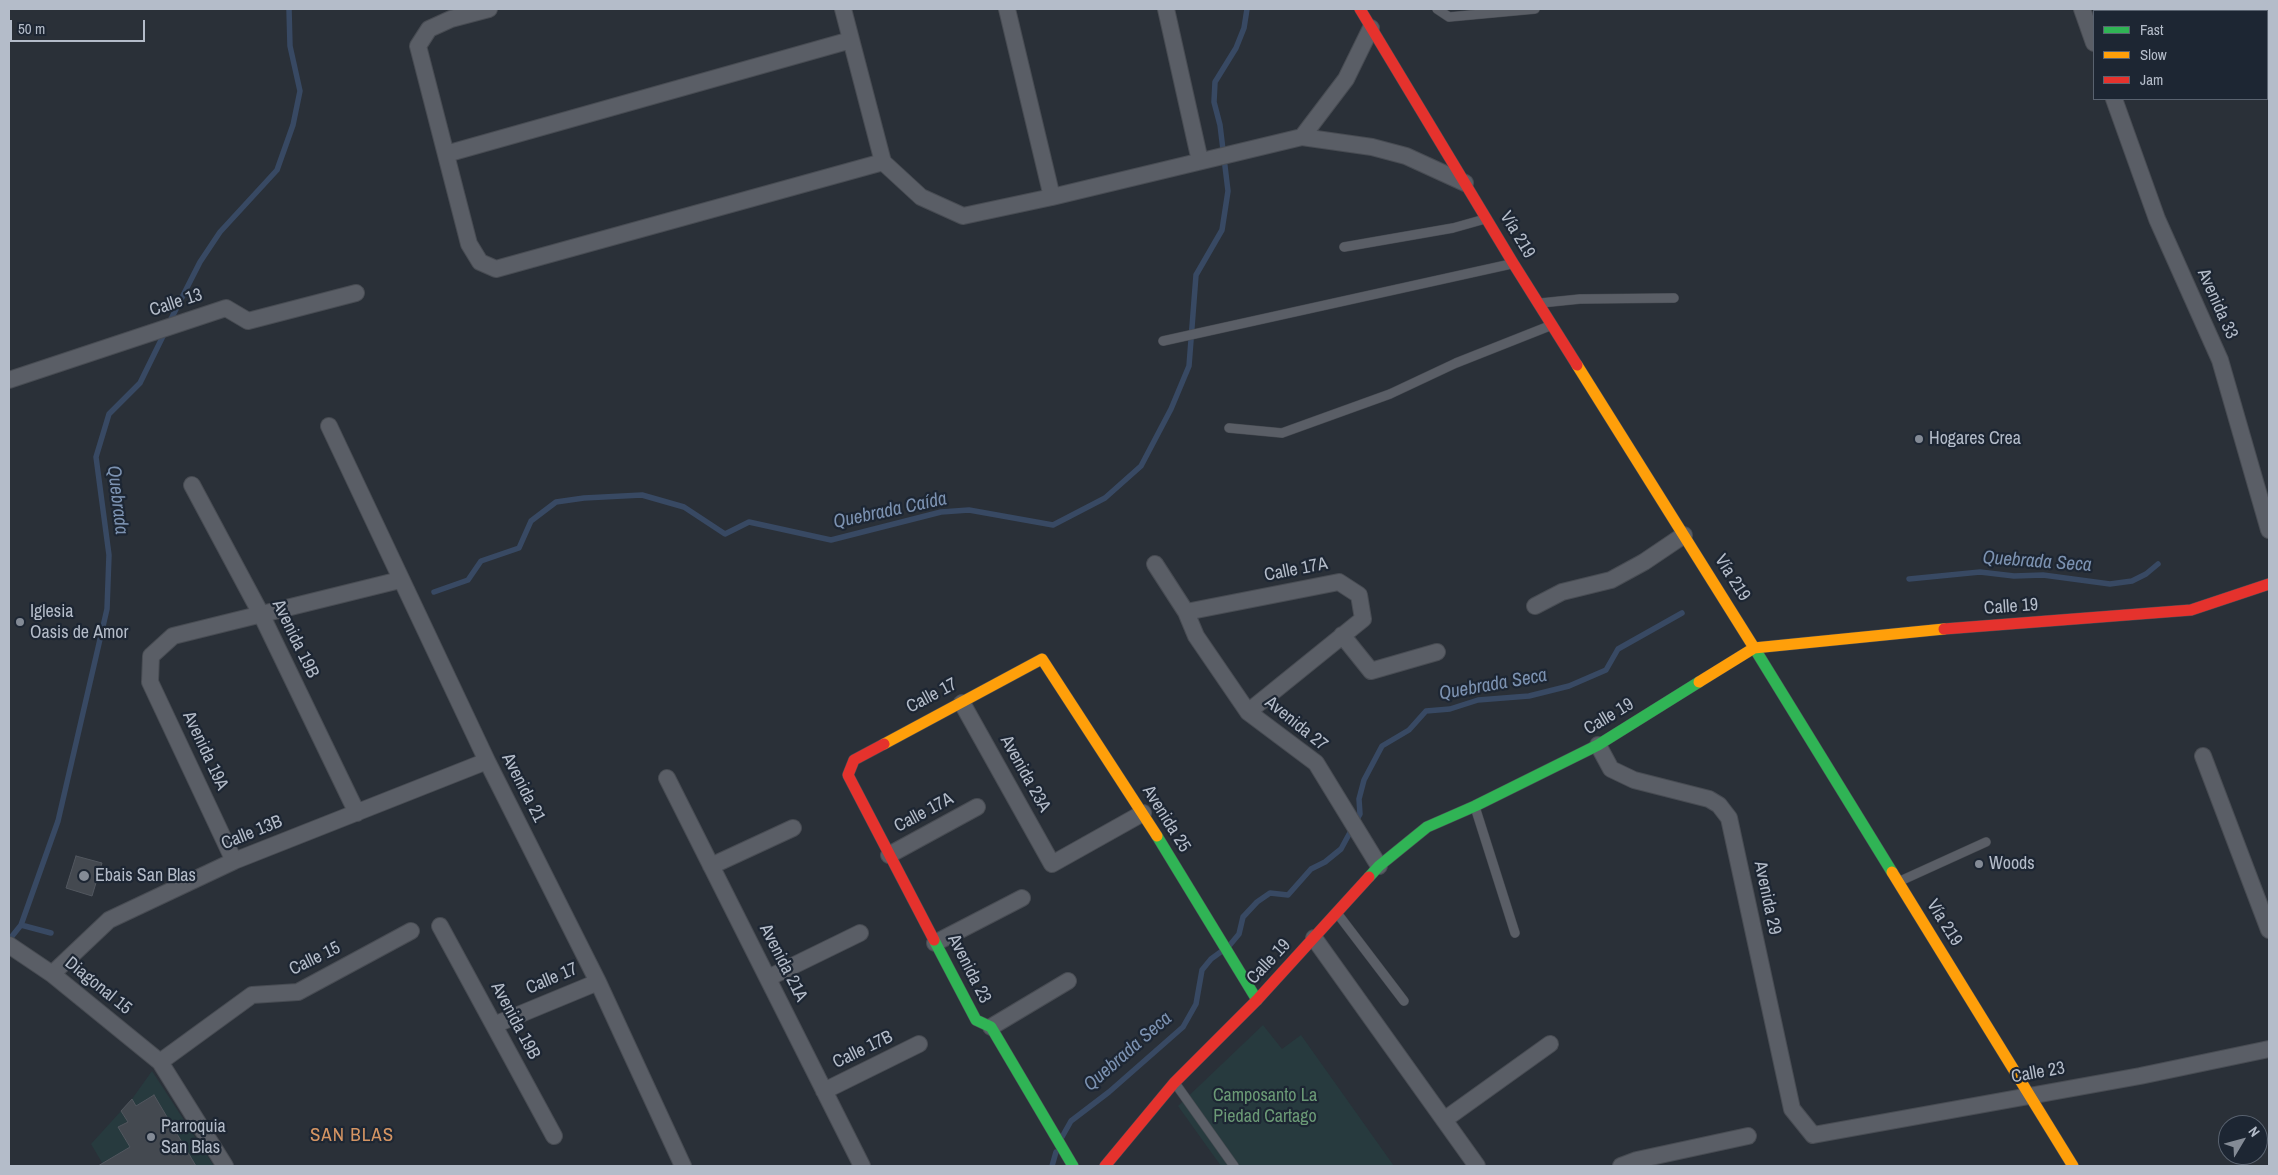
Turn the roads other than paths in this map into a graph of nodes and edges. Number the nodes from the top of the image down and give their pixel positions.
1 (489, 9) edge
2 (844, 9) edge
3 (1006, 9) edge
4 (1166, 9) edge
5 (1360, 9) edge
6 (1438, 9) edge
7 (1535, 9) edge
8 (2082, 9) edge
9 (1371, 28) junction
10 (851, 40) junction
11 (2093, 40) edge
12 (2114, 100) edge
13 (1302, 136) junction
14 (446, 154) junction
15 (1200, 161) junction
16 (883, 162) junction
17 (1466, 183) junction
18 (1052, 197) junction
19 (1488, 218) junction
20 (1344, 247) dead end
21 (1513, 263) junction
22 (356, 293) dead end
23 (1674, 298) dead end
24 (1539, 304) junction
25 (1552, 325) junction
26 (1163, 341) dead end
27 (9, 380) edge
28 (329, 426) dead end
29 (1229, 428) dead end
30 (192, 486) dead end
31 (2269, 530) edge
32 (1684, 535) junction
33 (1155, 564) dead end
34 (400, 580) junction
35 (2269, 584) edge
36 (1536, 606) dead end
37 (1186, 612) junction
38 (261, 614) junction
39 (1342, 635) junction
40 (1754, 648) junction
41 (1438, 652) dead end
42 (1042, 659) joint
43 (962, 703) junction
44 (1248, 712) junction
45 (1598, 745) junction
46 (2203, 756) dead end
47 (487, 761) junction
48 (848, 776) joint
49 (667, 778) dead end
50 (1475, 806) junction
51 (977, 807) dead end
52 (358, 812) junction
53 (1143, 814) junction
54 (793, 828) dead end
55 (1986, 842) dead end
56 (889, 854) junction
57 (234, 861) junction
58 (711, 866) junction
59 (1379, 866) junction
60 (1898, 882) junction
61 (1022, 898) dead end
62 (1337, 912) junction
63 (440, 926) dead end
64 (2269, 930) edge
65 (411, 931) dead end
66 (860, 933) dead end
67 (1515, 933) dead end
68 (1314, 938) junction
69 (936, 943) junction
70 (9, 944) edge
71 (52, 974) junction
72 (768, 978) junction
73 (1068, 981) dead end
74 (598, 982) junction
75 (1257, 1000) junction
76 (1404, 1001) dead end
77 (494, 1025) junction
78 (990, 1027) junction
79 (919, 1044) dead end
80 (1550, 1044) dead end
81 (2269, 1049) edge
82 (160, 1062) junction
83 (1174, 1083) junction
84 (824, 1091) junction
85 (2029, 1094) junction
86 (1444, 1120) junction
87 (1813, 1134) joint
88 (554, 1136) dead end
89 (1748, 1136) dead end
90 (224, 1166) edge
91 (683, 1166) edge
92 (862, 1166) edge
93 (1073, 1166) edge
94 (1106, 1166) edge
95 (1234, 1166) edge
96 (1477, 1166) edge
97 (1621, 1166) edge
98 (2073, 1166) edge

1 - 14 street
2 - 10 street
3 - 18 street
4 - 15 street
5 - 9 street, Vía 219
6 - 7 lane
8 - 11 street
9 - 13 street
9 - 17 street, Vía 219
10 - 14 street
10 - 16 street
12 - 31 street, Avenida 33
13 - 15 street
13 - 17 street
14 - 16 street
15 - 18 street
16 - 18 street
17 - 19 street, Vía 219
19 - 20 lane
19 - 21 street, Vía 219
21 - 24 street, Vía 219
21 - 26 lane
22 - 27 street, Calle 13
23 - 24 lane
24 - 25 street, Vía 219
25 - 29 lane
25 - 32 street, Vía 219
28 - 34 street, Avenida 21
30 - 38 street, Avenida 19B
32 - 36 street
32 - 40 street, Vía 219
33 - 37 street, Avenida 27
34 - 38 street
34 - 47 street, Avenida 21
35 - 40 street, Calle 19
37 - 39 street, Calle 17A
37 - 44 street, Avenida 27
38 - 52 street, Avenida 19B
38 - 57 street, Avenida 19A
39 - 41 street
39 - 44 street, Calle 17A
40 - 45 street, Calle 19
40 - 60 street, Vía 219
42 - 43 street, Calle 17
42 - 53 street, Avenida 25
43 - 48 street, Calle 17
43 - 53 street, Avenida 23A
44 - 59 street, Avenida 27
45 - 50 street, Calle 19
45 - 87 street, Avenida 29
46 - 64 street
47 - 52 street, Calle 13B
47 - 74 street, Avenida 21
48 - 56 street, Avenida 23
49 - 58 street, Avenida 21A
50 - 59 street, Calle 19
50 - 67 lane
51 - 56 street, Calle 17A
52 - 57 street, Calle 13B
53 - 75 street, Avenida 25
54 - 58 street
55 - 60 lane
56 - 69 street, Avenida 23
57 - 71 street, Calle 13B
58 - 72 street, Avenida 21A
59 - 62 street, Calle 19
60 - 85 street, Vía 219
61 - 69 street
62 - 68 street, Calle 19
62 - 76 lane
63 - 77 street, Avenida 19B
65 - 82 street, Calle 15
66 - 72 street
68 - 75 street, Calle 19
68 - 86 street
69 - 78 street, Avenida 23
70 - 71 street, Diagonal 15
71 - 82 street, Diagonal 15
72 - 84 street, Avenida 21A
73 - 78 street
74 - 77 street, Calle 17
74 - 91 street, Avenida 21
75 - 83 street, Calle 19
77 - 88 street, Avenida 19B
78 - 93 street, Avenida 23
79 - 84 street, Calle 17B
80 - 86 street
81 - 85 street, Calle 23
82 - 90 street, Diagonal 15
83 - 94 street, Calle 19
83 - 95 lane
84 - 92 street, Avenida 21A
85 - 87 street, Calle 23
85 - 98 street, Vía 219
86 - 96 street
89 - 97 street

